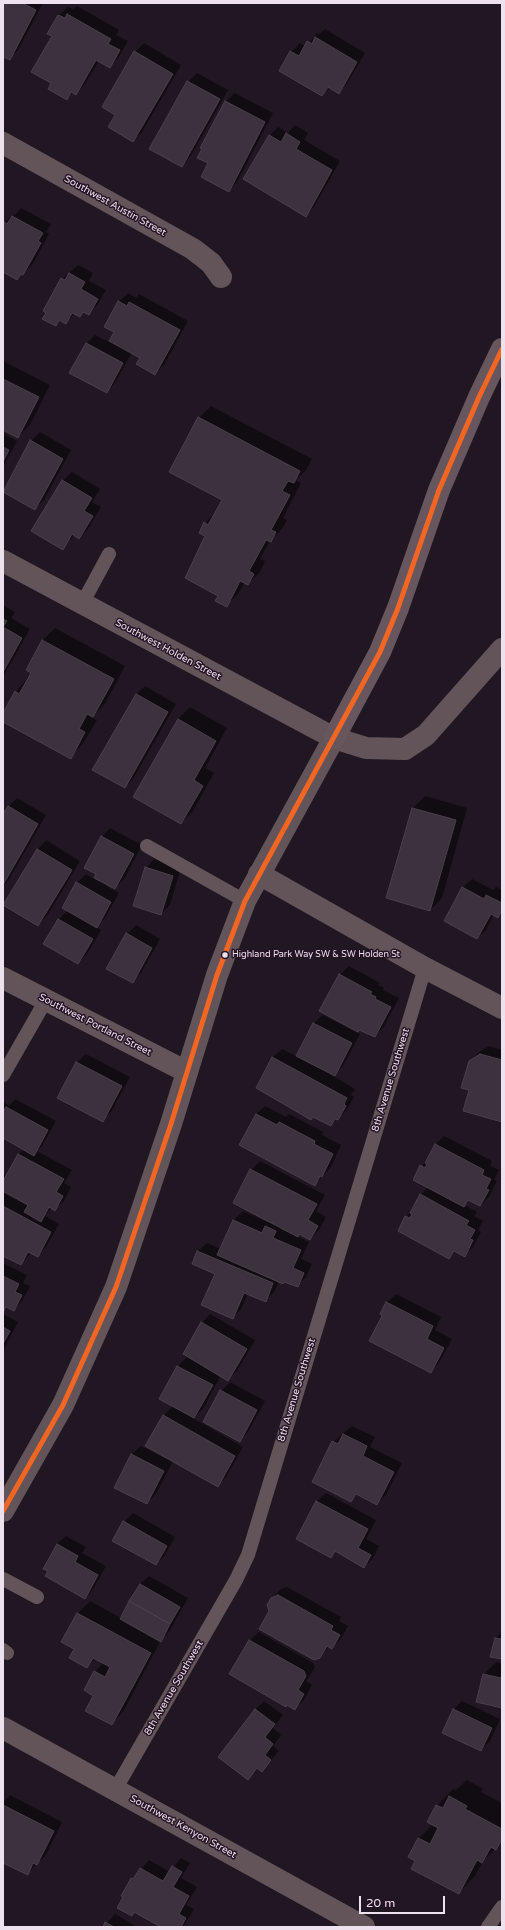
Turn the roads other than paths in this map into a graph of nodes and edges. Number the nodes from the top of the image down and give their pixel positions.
1 (3, 143) edge
2 (221, 277) dead end
3 (502, 348) edge
4 (109, 554) dead end
5 (3, 561) edge
6 (82, 604) junction
7 (502, 649) edge
8 (334, 738) junction
9 (147, 846) dead end
10 (258, 874) junction
11 (245, 901) junction
12 (425, 968) junction
13 (3, 978) edge
14 (46, 1000) junction
15 (502, 1008) edge
16 (187, 1072) junction
17 (3, 1075) edge
18 (3, 1511) edge
19 (3, 1579) edge
20 (37, 1597) dead end
21 (3, 1728) edge
22 (115, 1790) junction
23 (502, 1907) edge
24 (364, 1927) edge
25 (488, 1927) edge

1 - 2 street, Southwest Austin Street
3 - 8 main road
4 - 6 lane
5 - 6 street, Southwest Holden Street
6 - 8 street, Southwest Holden Street
7 - 8 street
8 - 10 street
9 - 11 lane
10 - 11 street
10 - 12 street
11 - 16 street
12 - 15 street
12 - 22 lane, 8th Avenue Southwest
13 - 14 street, Southwest Portland Street
14 - 16 street, Southwest Portland Street
14 - 17 lane
16 - 18 street
19 - 20 lane
21 - 22 street, Southwest Kenyon Street
22 - 24 street, Southwest Kenyon Street
23 - 25 lane

